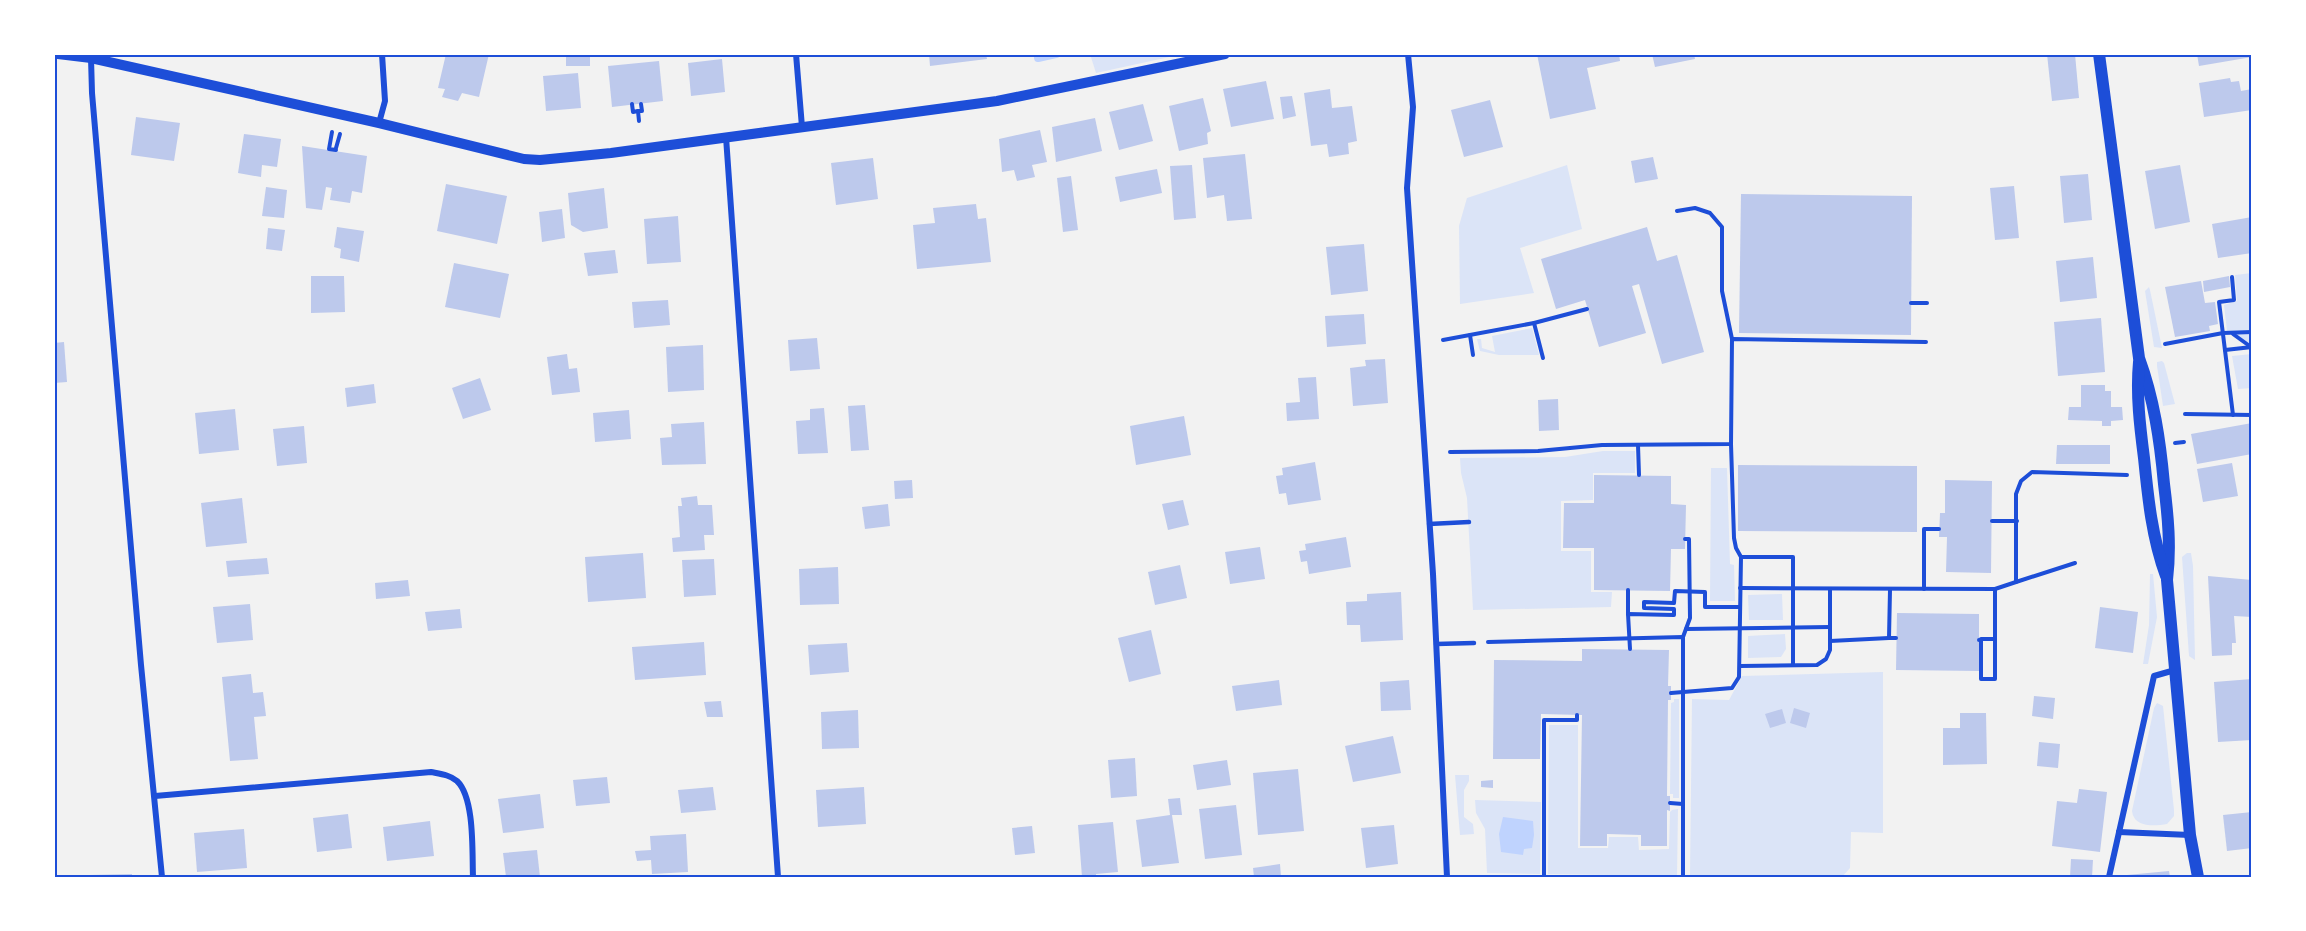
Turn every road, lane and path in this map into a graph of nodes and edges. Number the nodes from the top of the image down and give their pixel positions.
1 (58, 54) edge
2 (382, 54) edge
3 (796, 54) edge
4 (1225, 54) edge
5 (1408, 54) edge
6 (2099, 54) edge
7 (91, 56) edge
8 (632, 104) dead end
9 (641, 104) dead end
10 (638, 111) junction
11 (639, 121) dead end
12 (380, 123) junction
13 (802, 127) junction
14 (332, 132) dead end
15 (340, 134) dead end
16 (726, 137) junction
17 (1677, 211) dead end
18 (2232, 277) dead end
19 (1911, 303) dead end
20 (1927, 303) dead end
21 (1587, 309) dead end
22 (1534, 323) junction
23 (2252, 332) edge
24 (2223, 333) junction
25 (2230, 333) junction
26 (1470, 335) junction
27 (1732, 339) junction
28 (1443, 340) dead end
29 (1926, 342) dead end
30 (2165, 344) dead end
31 (2252, 347) edge
32 (2225, 350) junction
33 (1473, 355) dead end
34 (1543, 358) dead end
35 (2139, 358) junction
36 (2185, 414) dead end
37 (2233, 415) junction
38 (2252, 415) edge
39 (1731, 444) junction
40 (1638, 445) junction
41 (1450, 452) dead end
42 (1639, 475) dead end
43 (2127, 475) dead end
44 (1992, 521) dead end
45 (2017, 521) junction
46 (1469, 522) dead end
47 (1429, 524) junction
48 (1940, 529) dead end
49 (1685, 539) dead end
50 (1741, 557) junction
51 (2075, 563) dead end
52 (2167, 580) junction
53 (2016, 582) junction
54 (1740, 588) junction
55 (1793, 589) junction
56 (1628, 590) dead end
57 (1830, 590) junction
58 (1890, 590) junction
59 (1924, 590) junction
60 (1995, 590) junction
61 (1689, 592) junction
62 (1740, 607) junction
63 (1628, 614) junction
64 (1794, 627) junction
65 (1830, 627) junction
66 (1741, 628) junction
67 (1686, 629) junction
68 (1683, 638) junction
69 (1889, 638) junction
70 (1896, 638) dead end
71 (1629, 639) junction
72 (1995, 639) junction
73 (1830, 641) junction
74 (1474, 643) joint
75 (1436, 644) junction
76 (1630, 650) dead end
77 (1793, 665) junction
78 (1740, 666) junction
79 (2175, 670) junction
80 (1671, 693) dead end
81 (1683, 693) junction
82 (1578, 718) dead end
83 (155, 796) junction
84 (1670, 803) dead end
85 (1683, 804) junction
86 (2120, 832) junction
87 (2190, 835) junction
88 (162, 877) edge
89 (473, 877) edge
90 (778, 877) edge
91 (1447, 877) edge
92 (1544, 877) edge
93 (1683, 877) edge
94 (2109, 877) edge
95 (2198, 877) edge

1 - 7 street
2 - 12 street
3 - 13 street
4 - 13 street
5 - 47 street
6 - 35 main road
7 - 12 street
7 - 83 street
8 - 10 path
9 - 10 path
10 - 11 path
12 - 16 street
13 - 16 street
14 - 15 path
16 - 90 street
17 - 27 path
18 - 24 path
19 - 20 path
21 - 22 path
22 - 26 path
22 - 34 path
23 - 25 path
24 - 25 path
24 - 30 path
24 - 32 path
25 - 31 path
26 - 28 path
26 - 33 path
27 - 29 path
27 - 39 path
31 - 32 path
32 - 37 path
35 - 52 main road
35 - 52 main road
36 - 37 path
37 - 38 path
39 - 40 path
39 - 50 path
40 - 41 path
40 - 42 path
43 - 45 path
44 - 45 path
45 - 53 path
46 - 47 lane
47 - 75 street
48 - 59 path
49 - 61 path
50 - 54 path
50 - 55 path
51 - 53 path
52 - 79 main road
53 - 60 path
54 - 55 path
54 - 62 path
55 - 57 path
55 - 64 path
56 - 63 path
57 - 58 path
57 - 65 path
58 - 59 path
58 - 69 path
59 - 60 path
60 - 72 path
61 - 62 path
61 - 63 path
61 - 67 path
62 - 66 path
63 - 71 path
64 - 65 path
64 - 66 path
64 - 77 path
65 - 73 path
66 - 67 path
66 - 78 path
67 - 68 path
68 - 71 path
68 - 81 path
69 - 70 path
69 - 73 path
71 - 74 path
71 - 76 path
72 - 72 path
73 - 77 path
74 - 75 lane
75 - 91 street
77 - 78 path
78 - 81 path
79 - 86 street
79 - 87 main road
80 - 81 path
81 - 85 path
82 - 92 path
83 - 88 street
83 - 89 street
84 - 85 path
85 - 93 path
86 - 87 street
86 - 94 street
87 - 95 main road

